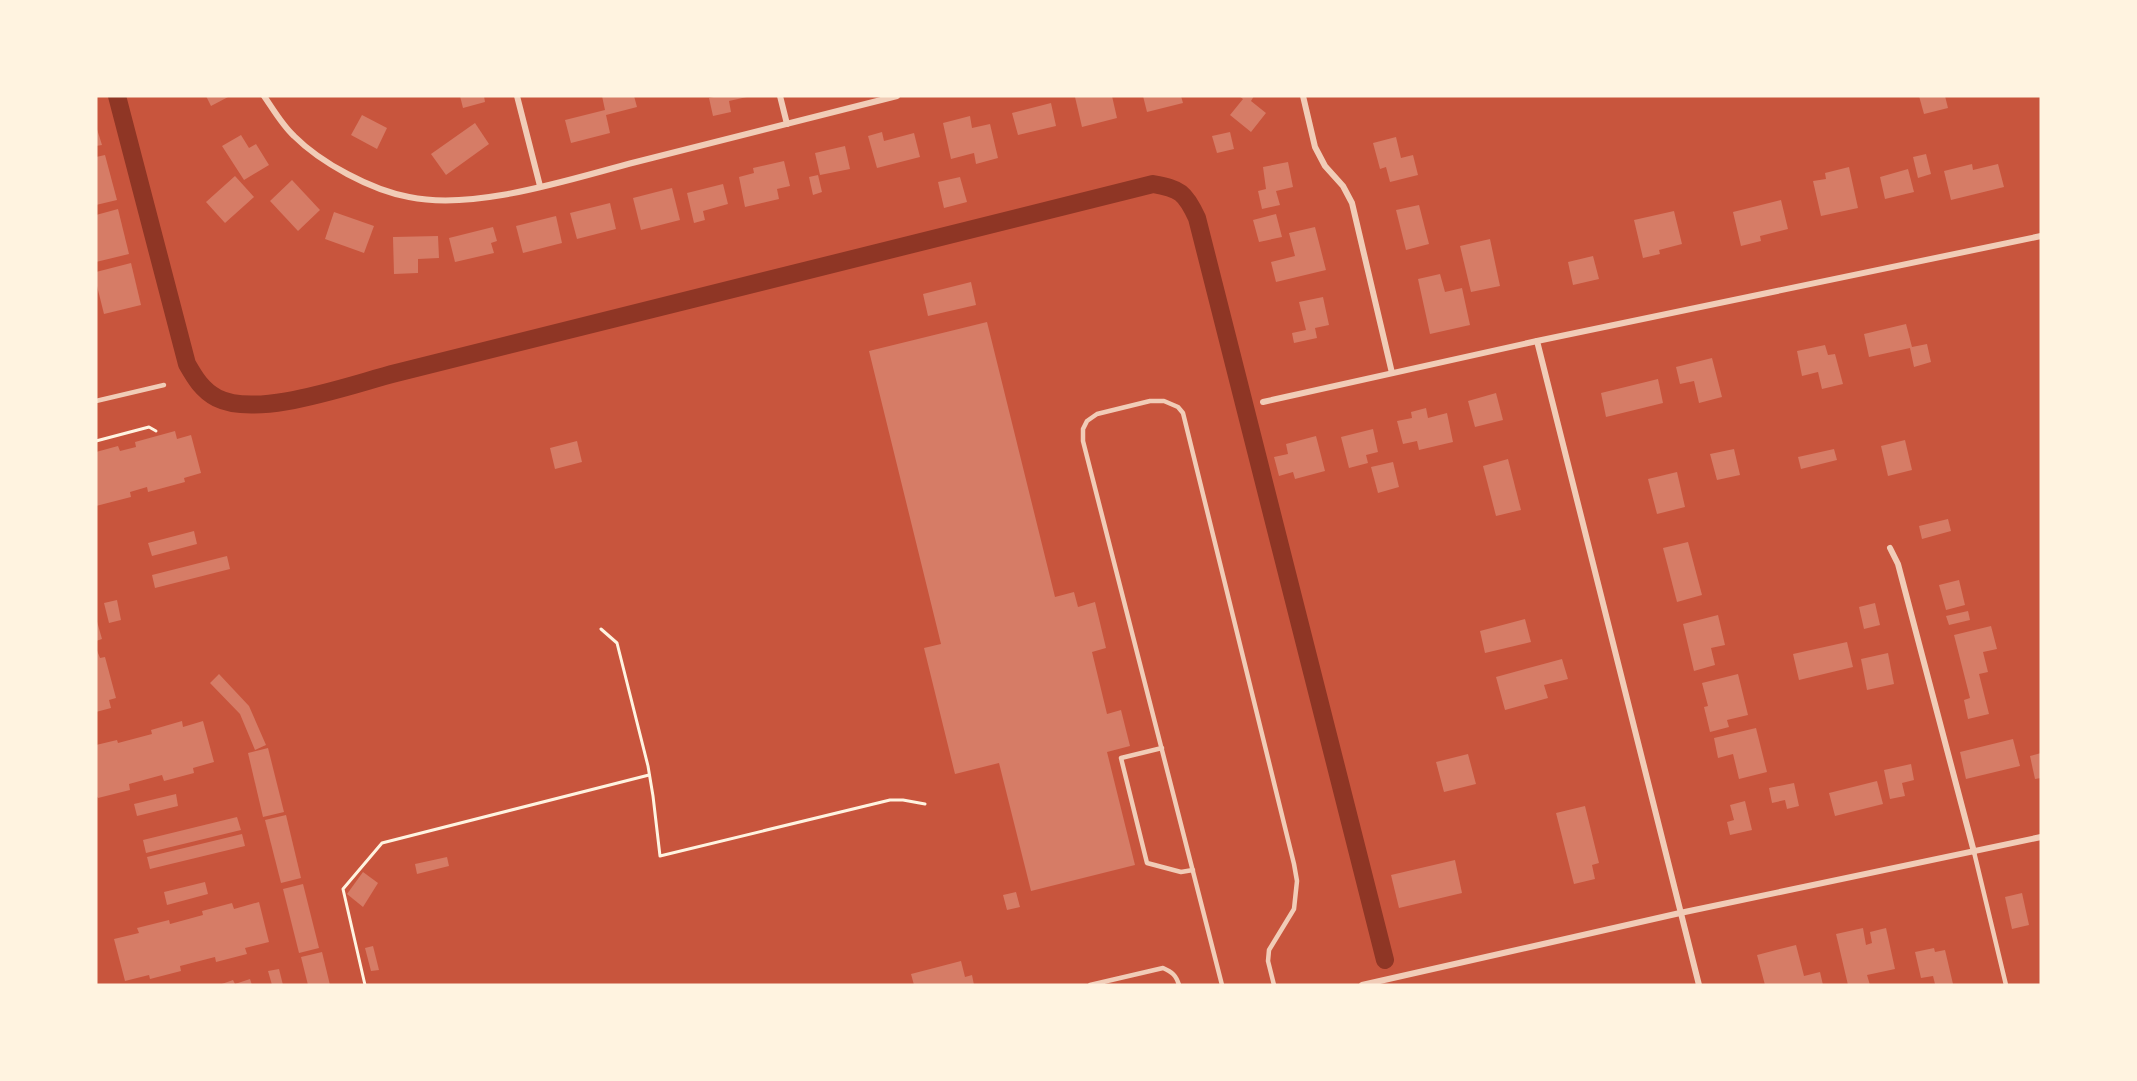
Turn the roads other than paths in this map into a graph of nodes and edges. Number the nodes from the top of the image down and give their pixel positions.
1 (264, 96) edge
2 (517, 96) edge
3 (780, 96) edge
4 (897, 96) edge
5 (1303, 96) edge
6 (786, 124) junction
7 (540, 186) junction
8 (2041, 236) edge
9 (1537, 341) junction
10 (1392, 373) junction
11 (164, 385) dead end
12 (96, 402) edge
13 (1263, 402) dead end
14 (1890, 548) dead end
15 (1162, 748) junction
16 (2041, 837) edge
17 (1974, 852) junction
18 (1192, 870) junction
19 (1680, 913) junction
20 (1090, 985) edge
21 (1179, 985) edge
22 (1222, 985) edge
23 (1274, 985) edge
24 (1362, 985) edge
25 (1699, 985) edge
26 (2006, 985) edge

1 - 7 street
2 - 7 street
3 - 6 street
4 - 6 street
5 - 10 street
6 - 7 street
8 - 9 street
9 - 10 street
9 - 19 street
10 - 13 street
11 - 12 lane
14 - 17 street
15 - 18 lane
15 - 18 lane
15 - 23 lane
16 - 17 street
17 - 19 street
17 - 26 lane
18 - 22 lane
19 - 24 street
19 - 25 street
20 - 21 lane

